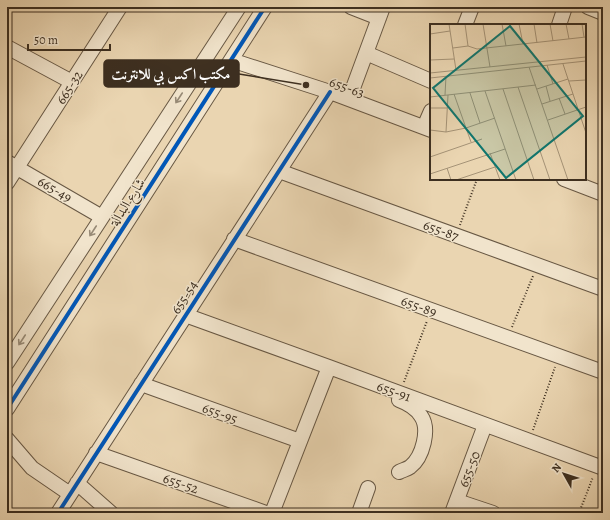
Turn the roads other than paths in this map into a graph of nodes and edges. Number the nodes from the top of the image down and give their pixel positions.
1 (239, 7) edge
2 (266, 7) edge
3 (351, 7) edge
4 (472, 7) edge
5 (565, 7) edge
6 (588, 7) edge
7 (117, 8) edge
8 (381, 12) edge
9 (603, 13) edge
10 (465, 24) edge
11 (559, 24) edge
12 (217, 41) junction
13 (7, 47) edge
14 (366, 54) junction
15 (206, 58) junction
16 (230, 61) junction
17 (430, 81) edge
18 (72, 82) junction
19 (330, 92) junction
20 (349, 99) junction
21 (430, 117) edge
22 (428, 128) edge
23 (12, 165) edge
24 (279, 170) junction
25 (567, 180) edge
26 (7, 183) edge
27 (603, 194) edge
28 (102, 216) junction
29 (234, 239) junction
30 (56, 288) junction
31 (603, 288) edge
32 (77, 300) junction
33 (40, 312) junction
34 (185, 315) junction
35 (61, 325) junction
36 (7, 363) edge
37 (329, 367) junction
38 (603, 372) edge
39 (344, 373) junction
40 (141, 384) junction
41 (7, 409) edge
42 (486, 425) junction
43 (7, 439) edge
44 (300, 441) junction
45 (96, 453) junction
46 (600, 467) edge
47 (399, 472) dead end
48 (368, 488) dead end
49 (73, 489) junction
50 (454, 507) edge
51 (58, 513) edge
52 (111, 513) edge
53 (266, 513) edge
54 (272, 513) edge
55 (359, 513) edge
56 (493, 513) edge

1 - 12 street, شارع البدالة
2 - 16 street, شارع البدالة
3 - 8 street
4 - 10 street
5 - 11 street
6 - 9 street
7 - 18 street, 665-32
8 - 14 street
12 - 15 street, شارع البدالة
12 - 16 street, 655-63
13 - 18 street
14 - 17 street
14 - 20 street
15 - 16 street
15 -> 28 street, شارع البدالة
16 - 19 street, 655-63
16 - 32 street, شارع البدالة
18 - 23 street, 665-32
19 - 20 street, 655-63
19 - 24 street, 655-54
20 - 22 street, 655-63
21 - 22 street
23 - 26 street, 665-32
23 - 28 street, 665-49
24 - 29 street, 655-54
24 - 31 street, 655-87
25 - 27 street
28 -> 30 street, شارع البدالة
29 - 34 street, 655-54
29 - 38 street, 655-89
30 - 32 street
30 - 33 street, شارع البدالة
32 - 35 street, شارع البدالة
33 - 35 street
33 -> 36 street, شارع البدالة
34 - 37 street, 655-91
34 - 40 street, 655-54
35 - 41 street, شارع البدالة
37 - 39 street, 655-91
37 - 44 street
39 - 42 street, 655-91
39 - 47 street
40 - 44 street, 655-95
40 - 45 street, 655-54
42 - 46 street, 655-91
42 - 50 street, 655-50
43 - 49 street
44 - 54 street
45 - 49 street, 655-54
45 - 53 street, 655-52
48 - 55 street
49 - 51 street, 655-54
49 - 52 street
50 - 56 street

